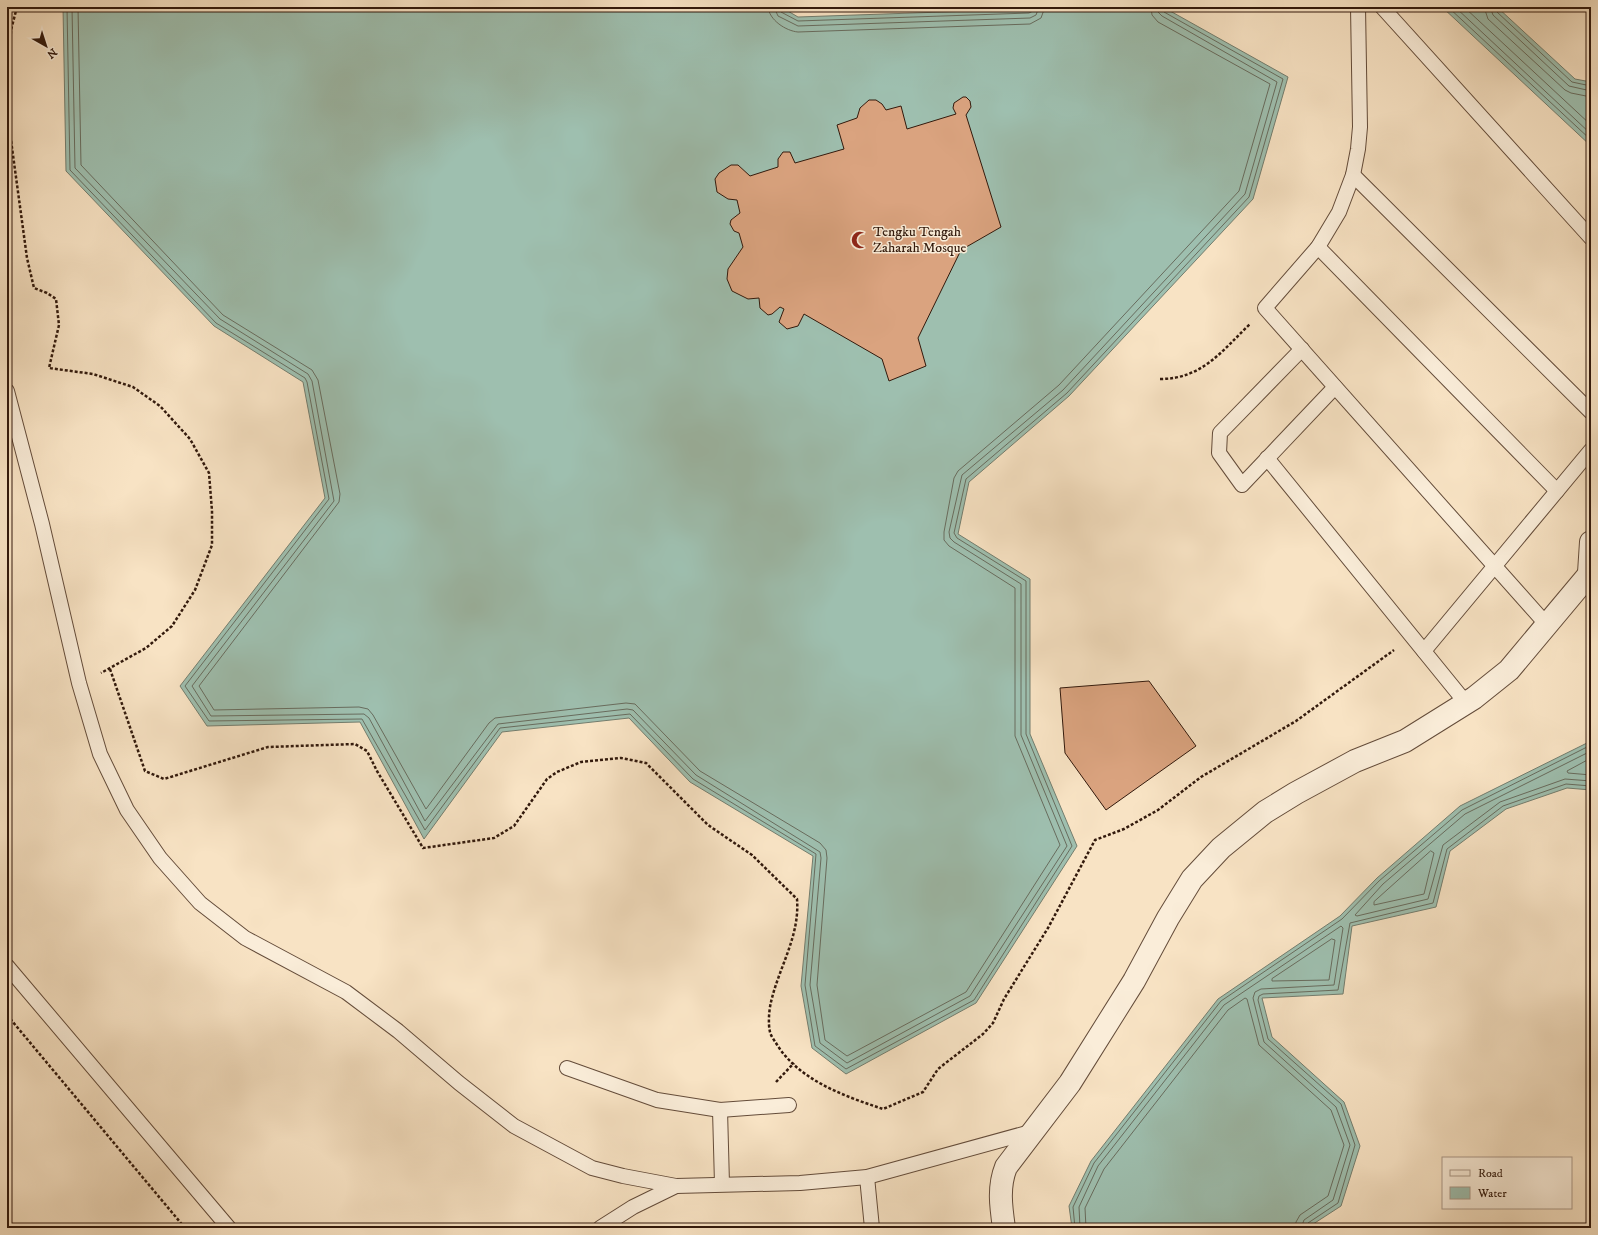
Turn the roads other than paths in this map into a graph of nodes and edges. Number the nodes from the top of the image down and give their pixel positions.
1 (1358, 7) edge
2 (1382, 7) edge
3 (1353, 175) junction
4 (1591, 238) edge
5 (1318, 247) junction
6 (1302, 349) junction
7 (1335, 387) junction
8 (7, 391) edge
9 (1591, 412) edge
10 (1591, 450) edge
11 (1268, 458) junction
12 (1557, 491) junction
13 (1591, 542) edge
14 (1494, 566) junction
15 (1590, 573) edge
16 (1547, 625) junction
17 (1424, 651) junction
18 (1466, 703) junction
19 (7, 966) edge
20 (567, 1068) dead end
21 (789, 1105) dead end
22 (720, 1110) junction
23 (1034, 1131) junction
24 (866, 1177) junction
25 (722, 1184) junction
26 (676, 1186) junction
27 (229, 1228) edge
28 (600, 1228) edge
29 (872, 1228) edge
30 (1004, 1228) edge

1 - 3 lane
2 - 4 lane
3 - 5 lane
3 - 9 lane
5 - 6 lane
5 - 12 lane
6 - 7 lane
6 - 11 lane
7 - 11 lane
7 - 14 lane
8 - 26 lane
10 - 12 lane
11 - 17 lane
12 - 14 lane
13 - 15 street
14 - 16 lane
14 - 17 lane
15 - 16 street
16 - 18 street
17 - 18 lane
18 - 23 street
19 - 27 lane
20 - 22 lane
21 - 22 lane
22 - 25 lane
23 - 24 lane
23 - 30 street
24 - 25 lane
24 - 29 lane
25 - 26 lane
26 - 28 lane

